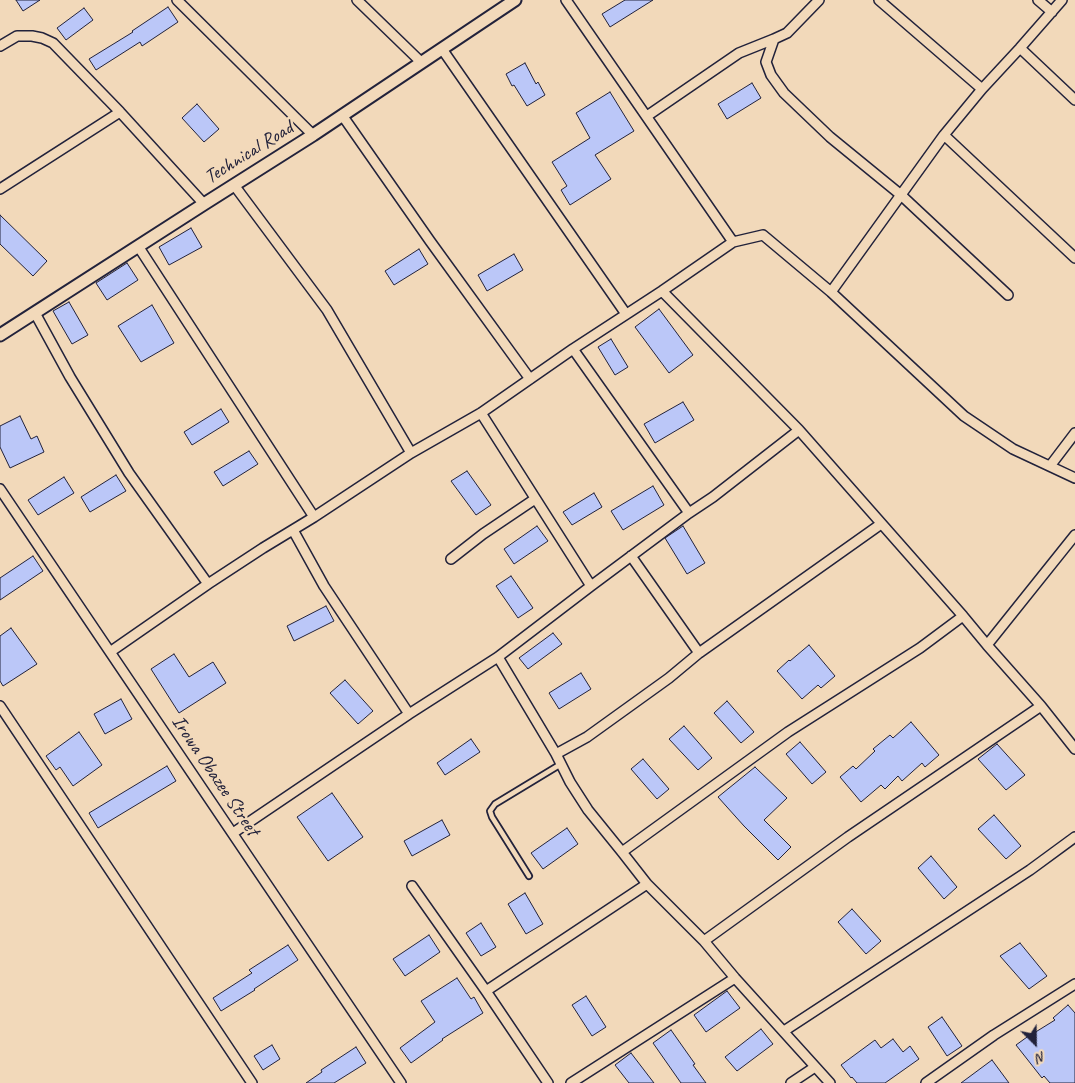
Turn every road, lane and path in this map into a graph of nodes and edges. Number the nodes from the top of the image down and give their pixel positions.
1 (177, 0) edge
2 (357, 0) edge
3 (515, 0) edge
4 (566, 0) edge
5 (818, 0) edge
6 (879, 0) edge
7 (1038, 0) edge
8 (1062, 0) edge
9 (1052, 12) junction
10 (774, 39) junction
11 (0, 46) edge
12 (1020, 48) junction
13 (442, 49) junction
14 (421, 62) junction
15 (982, 89) junction
16 (1075, 100) edge
17 (120, 112) junction
18 (342, 115) junction
19 (647, 116) junction
20 (313, 135) junction
21 (944, 135) junction
22 (234, 185) junction
23 (0, 189) edge
24 (901, 195) junction
25 (204, 204) junction
26 (733, 242) junction
27 (138, 246) junction
28 (1075, 258) edge
29 (662, 291) junction
30 (831, 292) junction
31 (1008, 295) dead end
32 (35, 312) junction
33 (626, 314) junction
34 (0, 335) edge
35 (573, 349) junction
36 (530, 379) junction
37 (481, 413) junction
38 (799, 430) junction
39 (1075, 433) edge
40 (412, 453) junction
41 (1050, 466) junction
42 (1075, 478) edge
43 (0, 489) edge
44 (535, 499) junction
45 (689, 513) junction
46 (314, 517) junction
47 (881, 524) junction
48 (293, 530) junction
49 (1075, 535) edge
50 (632, 556) junction
51 (451, 559) dead end
52 (208, 584) junction
53 (591, 586) junction
54 (964, 616) junction
55 (987, 646) junction
56 (110, 652) junction
57 (700, 653) junction
58 (498, 657) junction
59 (0, 706) edge
60 (1041, 706) junction
61 (409, 714) junction
62 (1074, 746) edge
63 (556, 754) junction
64 (561, 764) junction
65 (233, 834) junction
66 (1075, 837) edge
67 (622, 852) junction
68 (529, 876) dead end
69 (647, 884) junction
70 (412, 886) dead end
71 (704, 941) junction
72 (735, 978) junction
73 (1075, 984) edge
74 (486, 991) junction
75 (784, 1031) junction
76 (815, 1067) junction
77 (252, 1083) edge
78 (401, 1083) edge
79 (548, 1083) edge
80 (571, 1083) edge
81 (791, 1083) edge
82 (830, 1083) edge
83 (926, 1083) edge

1 - 20 street
2 - 14 street
3 - 13 street, Technical Road
4 - 19 street
5 - 10 street
6 - 15 street
7 - 9 street
8 - 9 street
9 - 12 street
10 - 19 street
10 - 24 street
11 - 17 street
12 - 15 street
12 - 16 street
13 - 14 street, Technical Road
13 - 33 street
14 - 18 street, Technical Road
15 - 21 street
17 - 23 street
17 - 25 street
18 - 20 street, Technical Road
18 - 36 street
19 - 26 street
20 - 22 street, Technical Road
21 - 24 street
21 - 28 street
22 - 25 street, Technical Road
22 - 40 street
24 - 30 street
24 - 31 street
25 - 27 street, Technical Road
26 - 29 street
26 - 30 street
27 - 32 street, Technical Road
27 - 46 street
29 - 33 street
29 - 38 street
30 - 41 street
32 - 34 street, Technical Road
32 - 52 street
33 - 35 street
35 - 36 street
35 - 45 street
36 - 37 street
37 - 40 street
37 - 44 street
38 - 45 street
38 - 47 street
39 - 41 street
40 - 46 street
41 - 42 street
43 - 56 street, Irowa Obazee Street
44 - 51 street
44 - 53 street
45 - 50 street
46 - 48 street
47 - 54 street
47 - 57 street
48 - 52 street
48 - 61 street
49 - 55 street
50 - 53 street
50 - 57 street
52 - 56 street
53 - 58 street
54 - 55 street
54 - 67 street
55 - 60 street
56 - 65 street, Irowa Obazee Street
57 - 63 street
58 - 61 street
58 - 63 street
59 - 77 street
60 - 62 street
60 - 71 street
61 - 65 street
63 - 64 street
64 - 67 street
64 - 68 lane
65 - 78 street, Irowa Obazee Street
66 - 75 street
67 - 69 street
69 - 71 street
69 - 74 street
70 - 74 street
71 - 72 street
72 - 75 street
72 - 80 street
73 - 83 street
74 - 79 street
75 - 76 street
76 - 81 street
76 - 82 street

